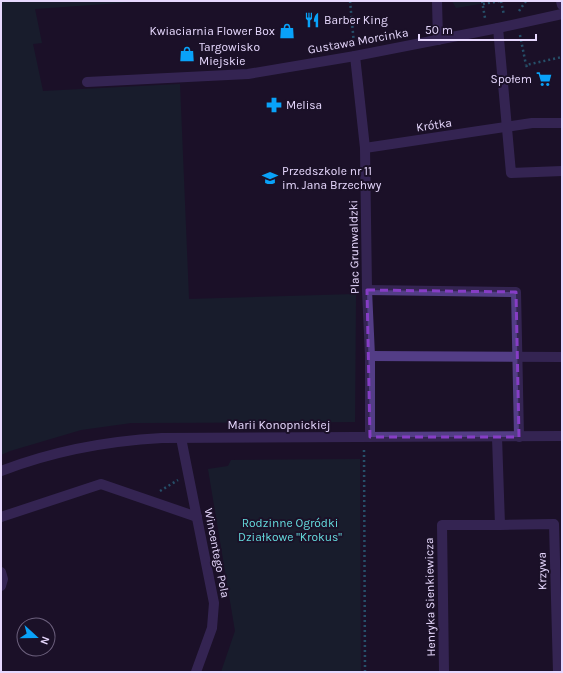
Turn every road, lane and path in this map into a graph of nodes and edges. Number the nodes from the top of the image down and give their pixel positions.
1 (350, 1) edge
2 (437, 1) edge
3 (500, 1) edge
4 (526, 1) edge
5 (561, 1) edge
6 (482, 3) edge
7 (562, 5) edge
8 (562, 14) edge
9 (516, 15) dead end
10 (504, 18) dead end
11 (486, 22) dead end
12 (498, 28) junction
13 (438, 40) junction
14 (355, 56) junction
15 (525, 57) dead end
16 (562, 57) edge
17 (87, 82) dead end
18 (562, 123) edge
19 (507, 127) junction
20 (365, 148) junction
21 (562, 171) edge
22 (367, 290) junction
23 (370, 356) junction
24 (562, 357) edge
25 (518, 358) junction
26 (562, 436) edge
27 (497, 437) junction
28 (519, 437) junction
29 (181, 438) junction
30 (370, 438) junction
31 (364, 449) dead end
32 (1, 471) edge
33 (180, 478) dead end
34 (146, 500) junction
35 (1, 517) edge
36 (197, 517) junction
37 (500, 525) junction
38 (1, 572) edge
39 (1, 586) edge
40 (196, 672) edge
41 (365, 672) edge
42 (444, 672) edge
43 (558, 672) edge

1 - 14 path
2 - 13 street
3 - 6 path
3 - 10 path
4 - 9 path
5 - 7 street
6 - 11 path
8 - 12 street, Gustawa Morcinka
12 - 13 street, Gustawa Morcinka
12 - 19 street
13 - 14 street, Gustawa Morcinka
14 - 17 street, Gustawa Morcinka
14 - 20 street, Plac Grunwaldzki
15 - 16 path
18 - 19 street, Krótka
19 - 20 street, Krótka
19 - 21 street
20 - 22 street, Plac Grunwaldzki
22 - 23 street, Plac Grunwaldzki
22 - 25 street
23 - 25 street
23 - 30 street, Plac Grunwaldzki
24 - 25 street
25 - 28 street
26 - 28 street, Marii Konopnickiej
27 - 28 street, Marii Konopnickiej
27 - 30 street, Marii Konopnickiej
27 - 37 street
29 - 30 street, Marii Konopnickiej
29 - 32 street, Marii Konopnickiej
29 - 36 street, Wincentego Pola
31 - 41 path
33 - 34 path
34 - 35 street
34 - 36 street
36 - 40 street, Wincentego Pola
37 - 42 street, Henryka Sienkiewicza
37 - 43 street, Krzywa
38 - 39 street

